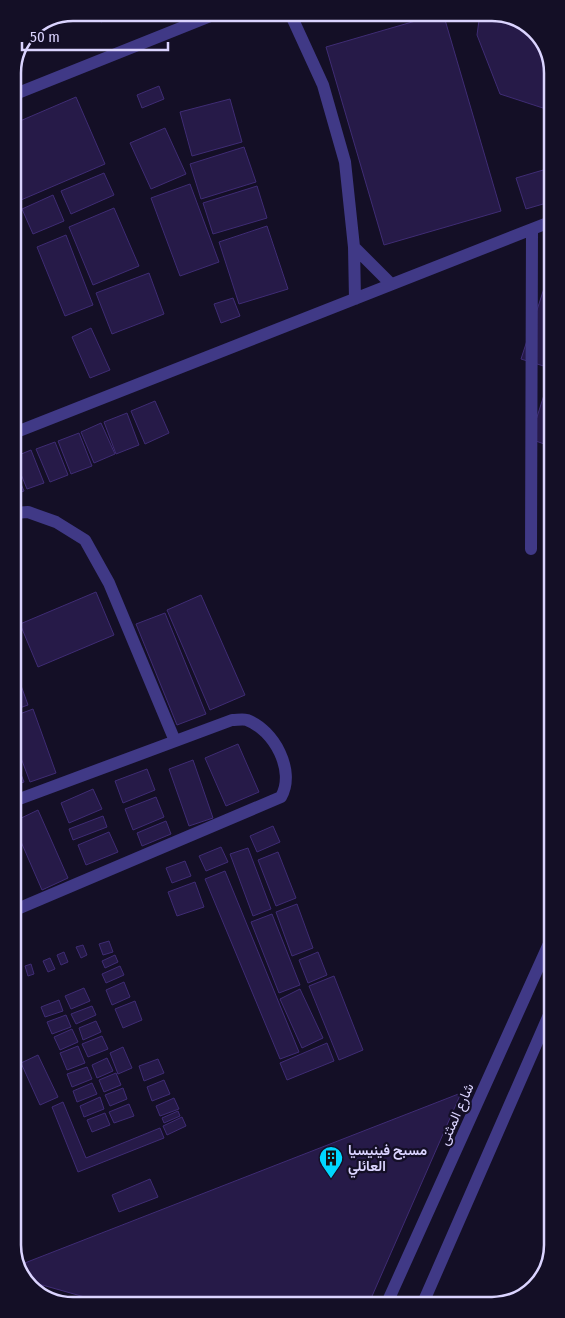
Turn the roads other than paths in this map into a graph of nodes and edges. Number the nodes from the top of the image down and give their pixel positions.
1 (196, 21) edge
2 (294, 21) edge
3 (21, 92) edge
4 (544, 224) edge
5 (532, 228) junction
6 (354, 247) junction
7 (391, 284) junction
8 (355, 299) junction
9 (21, 430) edge
10 (21, 512) edge
11 (531, 549) dead end
12 (175, 741) junction
13 (21, 798) edge
14 (21, 907) edge
15 (544, 955) edge
16 (544, 1026) edge
17 (390, 1297) edge
18 (427, 1297) edge

1 - 3 street
2 - 6 street
4 - 5 street
5 - 7 street
5 - 11 street
6 - 7 street
6 - 8 street
7 - 8 street
8 - 9 street
10 - 12 street
12 - 13 street
12 - 14 street
15 - 17 street, شارع المثنى
16 - 18 street

